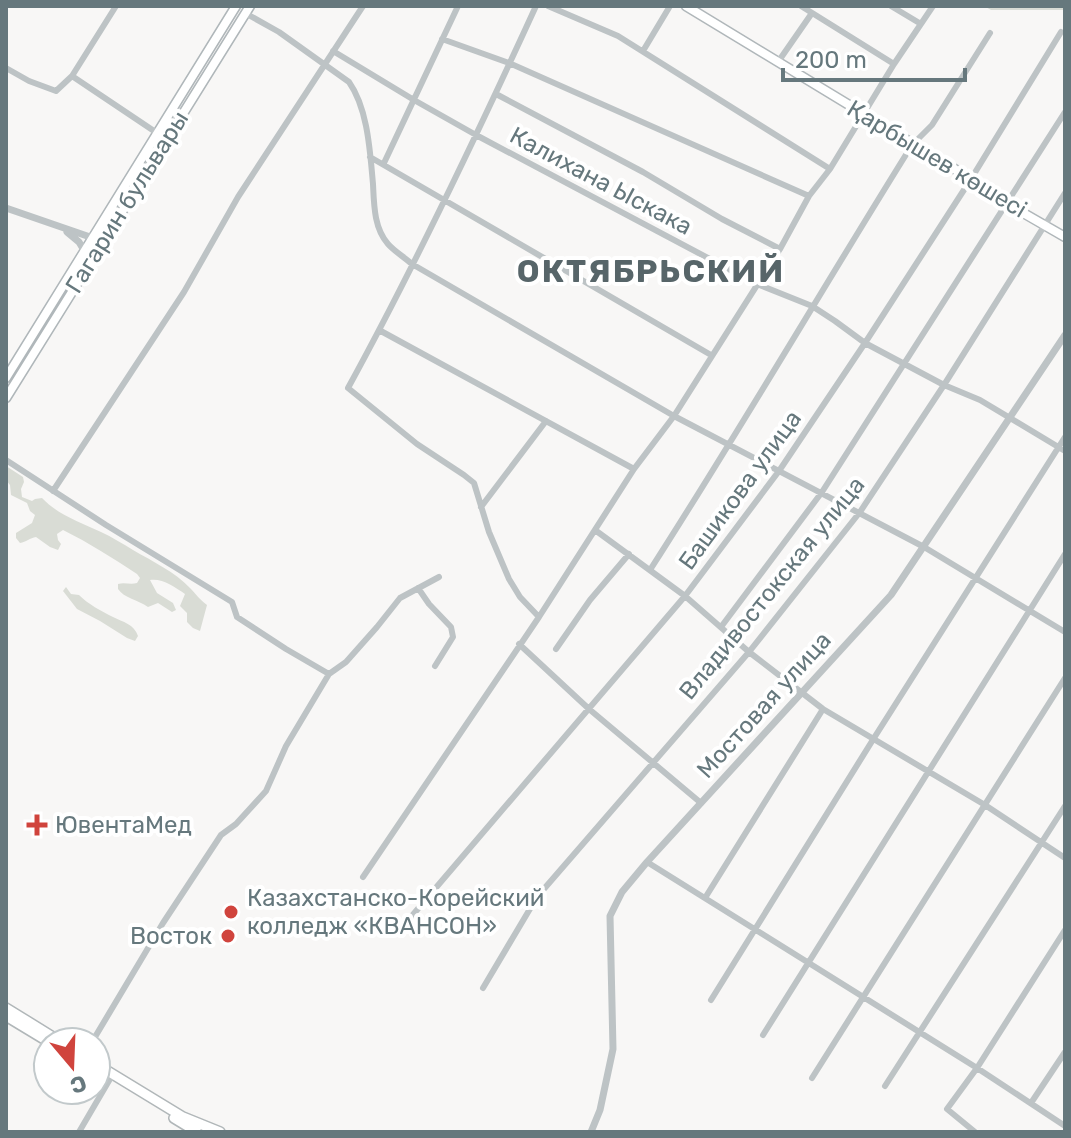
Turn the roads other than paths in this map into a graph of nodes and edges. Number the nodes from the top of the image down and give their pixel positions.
1 (116, 6) edge
2 (363, 6) edge
3 (458, 6) edge
4 (536, 6) edge
5 (548, 6) edge
6 (670, 6) edge
7 (686, 6) edge
8 (801, 6) edge
9 (891, 6) edge
10 (933, 6) edge
11 (233, 7) edge
12 (247, 10) edge
13 (812, 13) junction
14 (921, 24) junction
15 (1061, 32) dead end
16 (990, 33) dead end
17 (442, 39) junction
18 (333, 51) junction
19 (643, 51) junction
20 (509, 63) junction
21 (777, 63) junction
22 (894, 64) junction
23 (325, 65) junction
24 (6, 68) edge
25 (72, 76) junction
26 (496, 94) junction
27 (414, 100) junction
28 (1065, 112) edge
29 (862, 114) junction
30 (157, 133) junction
31 (476, 135) junction
32 (912, 145) junction
33 (370, 157) junction
34 (384, 163) junction
35 (830, 169) junction
36 (971, 179) junction
37 (1065, 193) edge
38 (809, 196) junction
39 (444, 199) junction
40 (1006, 203) junction
41 (6, 208) edge
42 (1044, 224) junction
43 (62, 228) junction
44 (1065, 237) edge
45 (97, 240) junction
46 (780, 249) junction
47 (85, 252) junction
48 (412, 264) junction
49 (757, 284) junction
50 (812, 306) junction
51 (379, 330) junction
52 (1065, 335) edge
53 (865, 343) junction
54 (711, 355) junction
55 (905, 363) junction
56 (6, 378) edge
57 (944, 385) junction
58 (6, 398) edge
59 (674, 416) junction
60 (1010, 419) junction
61 (546, 421) junction
62 (1065, 437) edge
63 (730, 446) junction
64 (1062, 450) edge
65 (6, 460) edge
66 (634, 469) junction
67 (779, 471) junction
68 (53, 491) junction
69 (822, 492) junction
70 (481, 507) junction
71 (860, 512) junction
72 (595, 530) junction
73 (924, 547) junction
74 (629, 554) junction
75 (1065, 554) edge
76 (650, 570) junction
77 (439, 577) dead end
78 (977, 578) junction
79 (418, 588) junction
80 (685, 596) junction
81 (1029, 611) junction
82 (539, 617) junction
83 (721, 627) junction
84 (1065, 632) edge
85 (519, 644) junction
86 (556, 649) dead end
87 (749, 652) junction
88 (435, 666) dead end
89 (329, 674) junction
90 (1065, 678) edge
91 (801, 693) junction
92 (589, 709) junction
93 (823, 709) junction
94 (874, 738) junction
95 (651, 763) junction
96 (929, 771) junction
97 (701, 803) junction
98 (985, 805) junction
99 (1065, 806) edge
100 (1041, 843) junction
101 (1065, 858) edge
102 (647, 862) junction
103 (363, 877) dead end
104 (705, 898) junction
105 (756, 930) junction
106 (1065, 930) edge
107 (399, 931) dead end
108 (808, 963) junction
109 (483, 988) dead end
110 (864, 998) junction
111 (711, 1000) dead end
112 (6, 1008) edge
113 (6, 1016) edge
114 (35, 1026) edge
115 (102, 1026) edge
116 (32, 1032) edge
117 (920, 1034) junction
118 (763, 1035) dead end
119 (1065, 1052) edge
120 (977, 1068) junction
121 (112, 1074) edge
122 (812, 1078) dead end
123 (112, 1080) edge
124 (885, 1086) dead end
125 (1031, 1103) junction
126 (94, 1106) edge
127 (1065, 1126) edge
128 (194, 1129) edge
129 (79, 1132) edge
130 (220, 1132) edge
131 (591, 1132) edge
132 (975, 1132) edge

1 - 25 street
2 - 18 street
3 - 17 street
4 - 20 street
5 - 19 street
6 - 19 street
7 - 21 main road, Қарбышев көшесі
8 - 13 street
9 - 14 street
10 - 14 street
11 - 12 main road
11 - 30 main road, Гагарин бульвары
12 - 23 street
12 - 45 main road, Гагарин бульвары
13 - 21 street
13 - 22 street
14 - 22 street
15 - 36 street, Башикова улица
16 - 32 street
17 - 20 street
17 - 27 street
18 - 23 street
18 - 27 street, Калихана Ыскака
19 - 35 street
20 - 26 street
20 - 38 street
21 - 29 main road, Қарбышев көшесі
22 - 29 street
23 - 33 street
23 - 68 street
24 - 25 street
25 - 30 street
26 - 31 street
26 - 46 street
27 - 31 street, Калихана Ыскака
27 - 34 street
28 - 40 street
29 - 32 main road, Қарбышев көшесі
29 - 35 street
30 - 45 main road, Гагарин бульвары
31 - 39 street
31 - 49 street, Калихана Ыскака
32 - 36 main road, Қарбышев көшесі
32 - 50 street
33 - 34 street
33 - 48 street
34 - 39 street
35 - 38 street
36 - 40 main road, Қарбышев көшесі
36 - 53 street, Башикова улица
37 - 42 street, Владивостокская улица
38 - 46 street
39 - 48 street
39 - 54 street
40 - 42 main road, Қарбышев көшесі
40 - 55 street
41 - 43 street
42 - 44 main road, Қарбышев көшесі
42 - 57 street, Владивостокская улица
43 - 45 street
43 - 47 street
45 - 47 main road, Гагарин бульвары
45 - 58 main road, Гагарин бульвары
46 - 49 street
47 - 56 main road, Гагарин бульвары
48 - 51 street
48 - 59 street
49 - 50 street, Калихана Ыскака
49 - 54 street
50 - 53 street, Калихана Ыскака
50 - 63 street
51 - 61 street
51 - 70 street
52 - 60 street, Мостовая улица
53 - 55 street, Калихана Ыскака
53 - 67 street, Башикова улица
54 - 59 street
55 - 57 street, Калихана Ыскака
55 - 69 street
57 - 60 street, Калихана Ыскака
57 - 71 street, Владивостокская улица
59 - 63 street
59 - 66 street
60 - 64 street, Калихана Ыскака
60 - 73 street, Мостовая улица
61 - 66 street
61 - 70 street
62 - 64 street
63 - 67 street
63 - 76 street
64 - 78 street
65 - 68 street
66 - 72 street
67 - 69 street
67 - 80 street, Башикова улица
68 - 89 street
69 - 71 street
69 - 83 street
70 - 82 street
71 - 73 street
71 - 87 street, Владивостокская улица
72 - 74 street
72 - 82 street
73 - 78 street
73 - 91 street, Мостовая улица
74 - 76 street
74 - 86 street
75 - 81 street
76 - 80 street
77 - 79 street
78 - 81 street
78 - 94 street
79 - 88 street
79 - 89 street
80 - 83 street
80 - 92 street, Башикова улица
81 - 84 street
81 - 96 street
82 - 85 street
83 - 87 street
85 - 92 street
85 - 103 street
87 - 91 street
87 - 95 street, Владивостокская улица
89 - 115 street
90 - 98 street
91 - 93 street
91 - 97 street, Мостовая улица
92 - 95 street
92 - 107 street, Башикова улица
93 - 94 street
93 - 104 street
94 - 96 street
94 - 105 street
95 - 97 street
95 - 109 street, Владивостокская улица
96 - 98 street
96 - 108 street
97 - 102 street, Мостовая улица
98 - 100 street
98 - 110 street
99 - 100 street
100 - 101 street
100 - 117 street
102 - 104 street
102 - 131 street, Мостовая улица
104 - 105 street
105 - 108 street
105 - 111 street
106 - 120 street
108 - 110 street
108 - 118 street
110 - 117 street
110 - 122 street
112 - 114 main road
113 - 116 main road
117 - 120 street
117 - 124 street
119 - 125 street
120 - 125 street
120 - 132 street
121 - 128 main road
123 - 128 main road
125 - 127 street
126 - 129 street
128 - 130 main road

